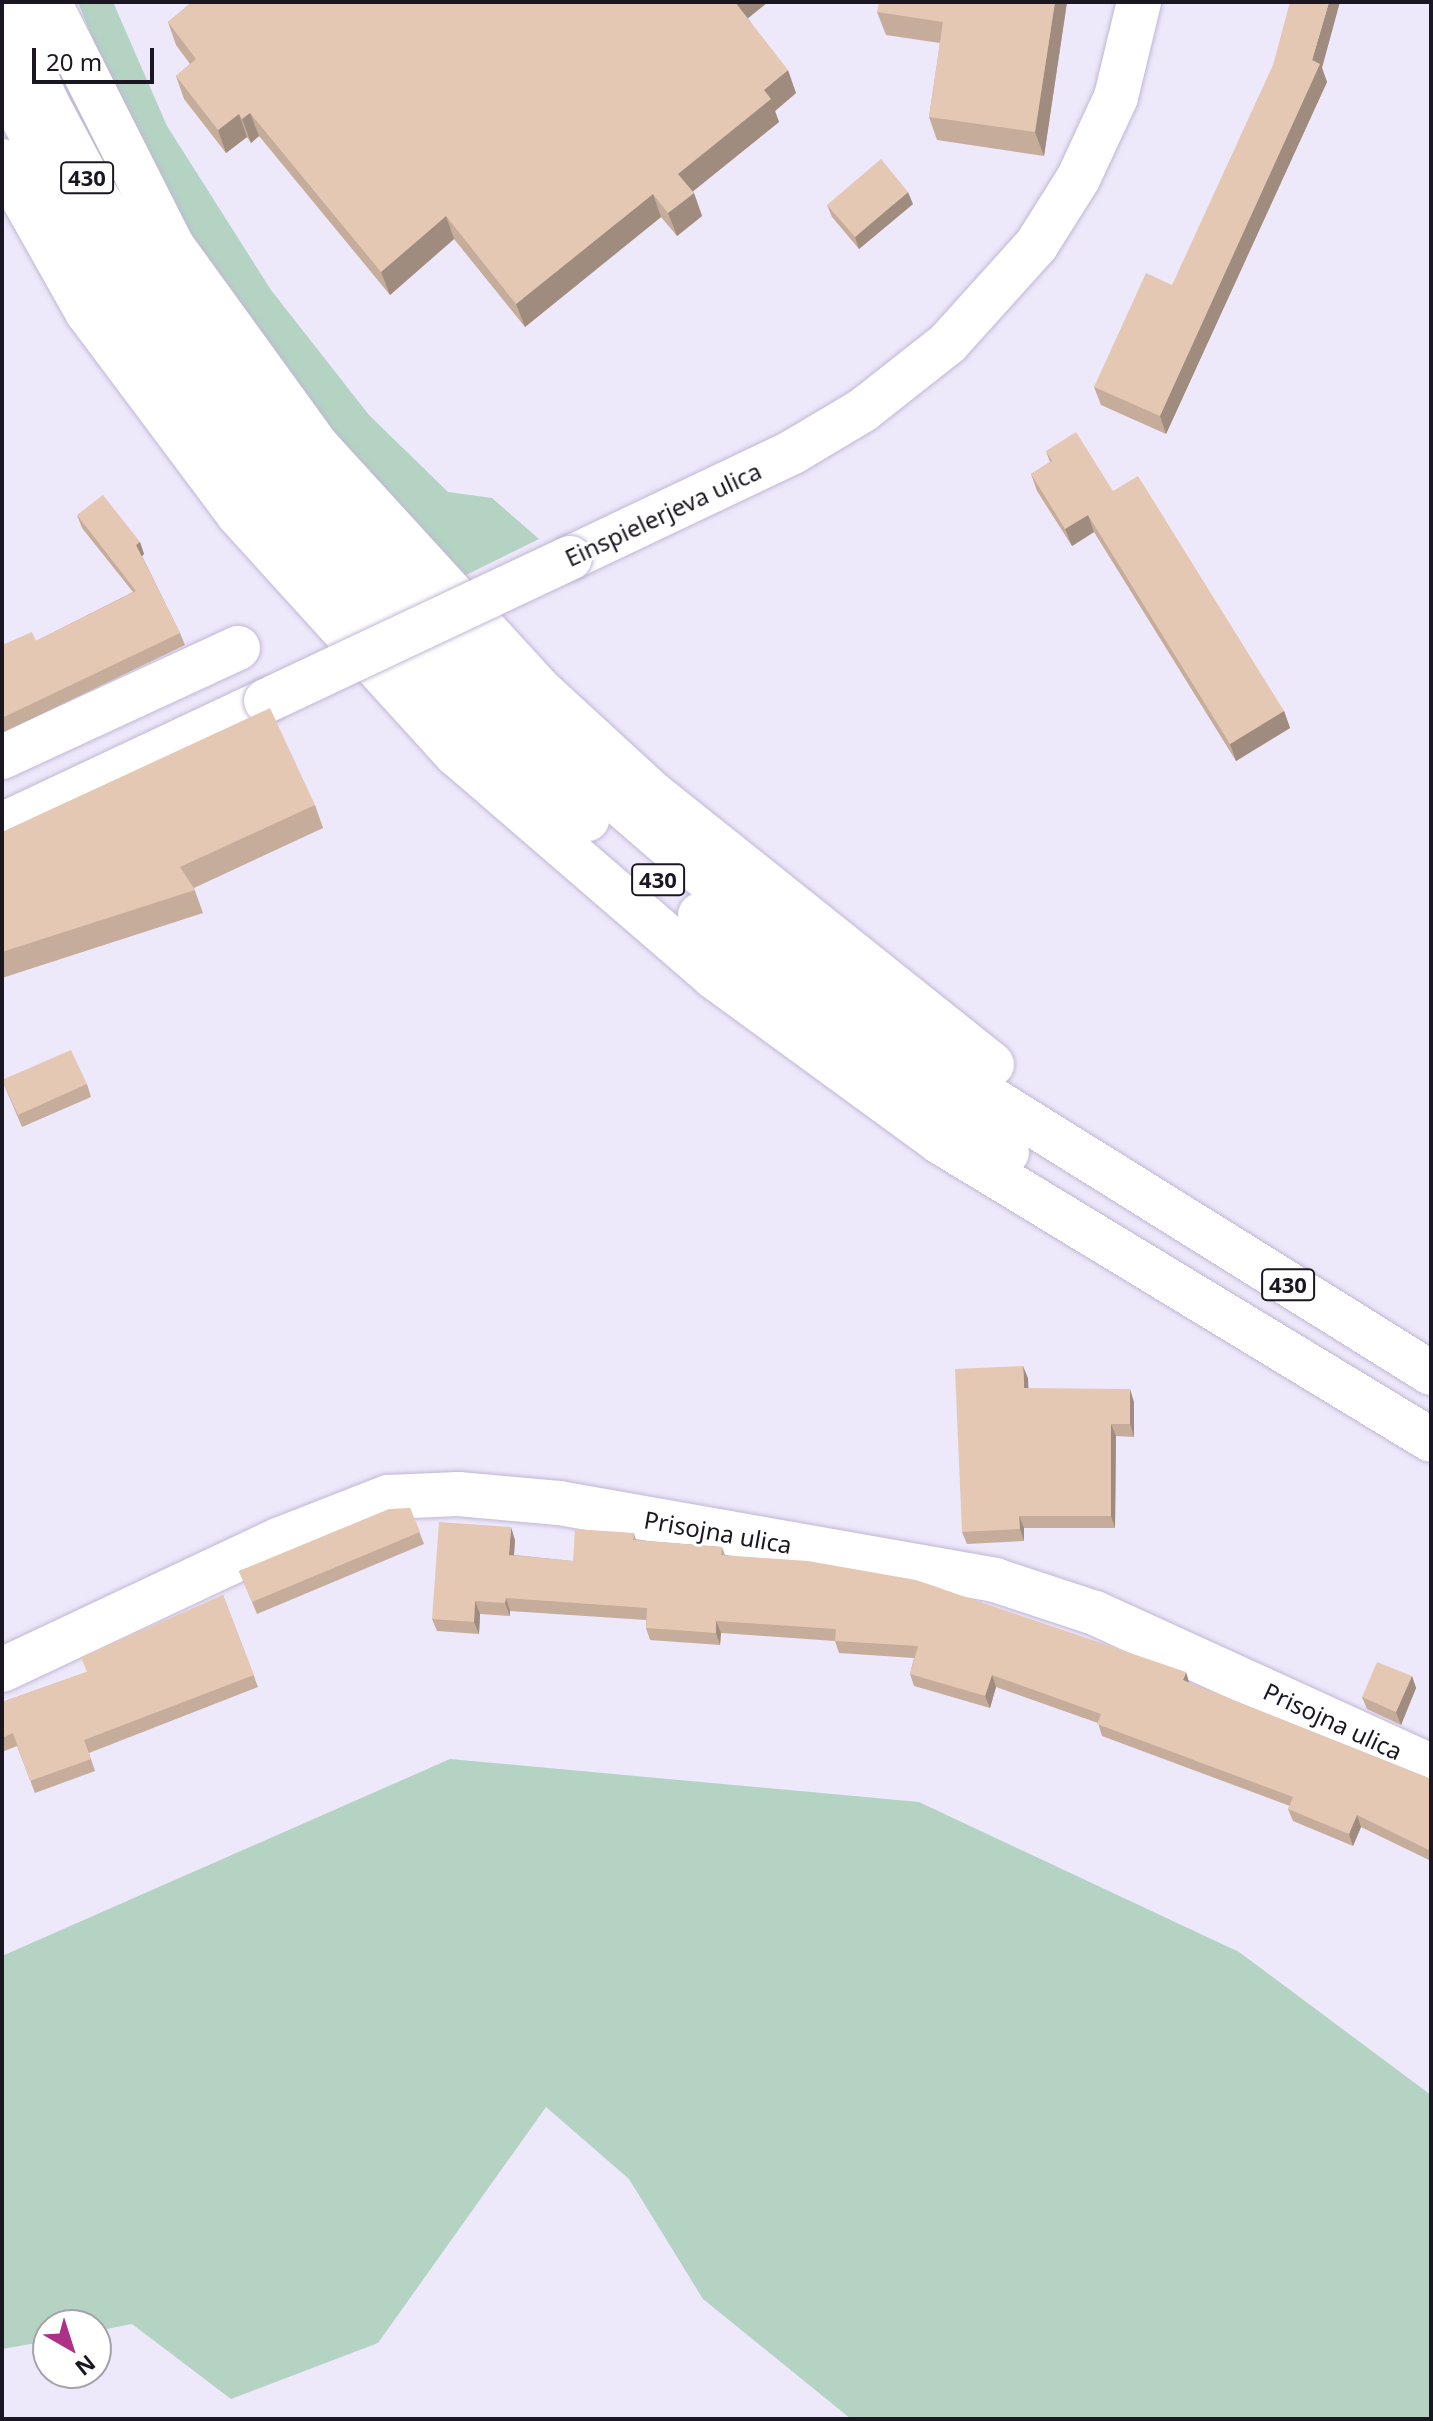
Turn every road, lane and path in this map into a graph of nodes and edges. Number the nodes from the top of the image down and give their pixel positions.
1 (5, 2) edge
2 (49, 2) edge
3 (1139, 2) edge
4 (2, 77) edge
5 (2, 161) edge
6 (238, 648) dead end
7 (2, 757) edge
8 (2, 825) edge
9 (1147, 1195) junction
10 (1224, 1313) junction
11 (1431, 1373) edge
12 (1431, 1440) edge
13 (2, 1670) edge
14 (1431, 1766) edge

1 - 9 main road, 430
2 - 9 main road
3 - 8 main road, Einspielerjeva ulica, bridge
4 - 10 main road, 430
5 - 10 main road
6 - 7 main road
9 - 11 main road, 430
10 - 12 main road, 430
13 - 14 main road, Prisojna ulica

